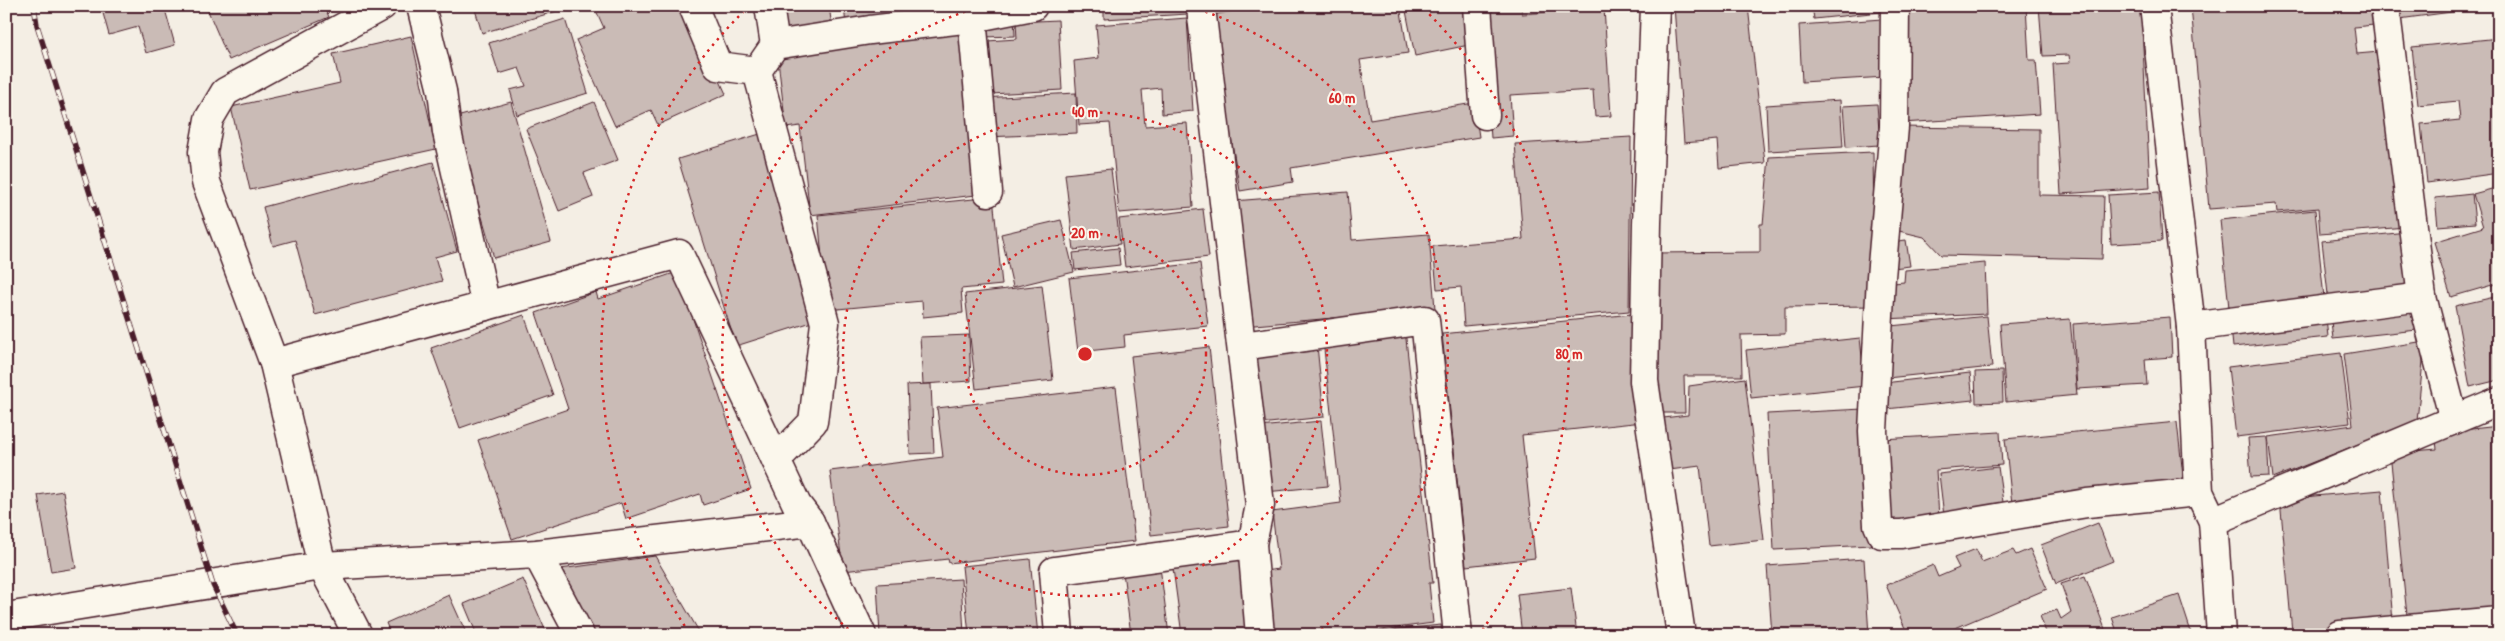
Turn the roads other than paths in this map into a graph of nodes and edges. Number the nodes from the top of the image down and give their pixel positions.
1 (382, 6) edge
2 (422, 6) edge
3 (693, 6) edge
4 (769, 6) edge
5 (1033, 6) edge
6 (1477, 6) edge
7 (1654, 6) edge
8 (1895, 6) edge
9 (2154, 6) edge
10 (2386, 6) edge
11 (1204, 7) edge
12 (972, 18) junction
13 (776, 45) junction
14 (756, 71) junction
15 (1485, 115) dead end
16 (988, 192) dead end
17 (2422, 297) junction
18 (486, 306) junction
19 (2191, 328) junction
20 (1242, 346) junction
21 (274, 363) junction
22 (2499, 401) edge
23 (2454, 420) junction
24 (776, 460) junction
25 (2199, 492) junction
26 (2213, 521) junction
27 (810, 522) junction
28 (1252, 544) junction
29 (537, 554) junction
30 (322, 566) junction
31 (6, 617) edge
32 (2499, 621) edge
33 (358, 635) edge
34 (580, 635) edge
35 (862, 635) edge
36 (1059, 635) edge
37 (1260, 635) edge
38 (1458, 635) edge
39 (1680, 635) edge
40 (2221, 635) edge
41 (2340, 635) edge

1 - 21 street
2 - 18 street
3 - 14 street
4 - 13 street
5 - 12 street
6 - 15 street
7 - 39 street
8 - 25 street
9 - 19 street
10 - 17 street
11 - 20 street
12 - 13 street
12 - 16 street
13 - 14 street
14 - 24 street
17 - 19 street
17 - 23 street
18 - 21 street
18 - 24 street
19 - 25 street
20 - 28 street
20 - 38 street
21 - 30 street
22 - 23 street
23 - 26 street
24 - 27 street
25 - 26 street
26 - 40 street
27 - 29 street
27 - 35 street
28 - 36 street
28 - 37 street
29 - 30 street
29 - 34 street
30 - 31 street
30 - 33 street
32 - 41 street

